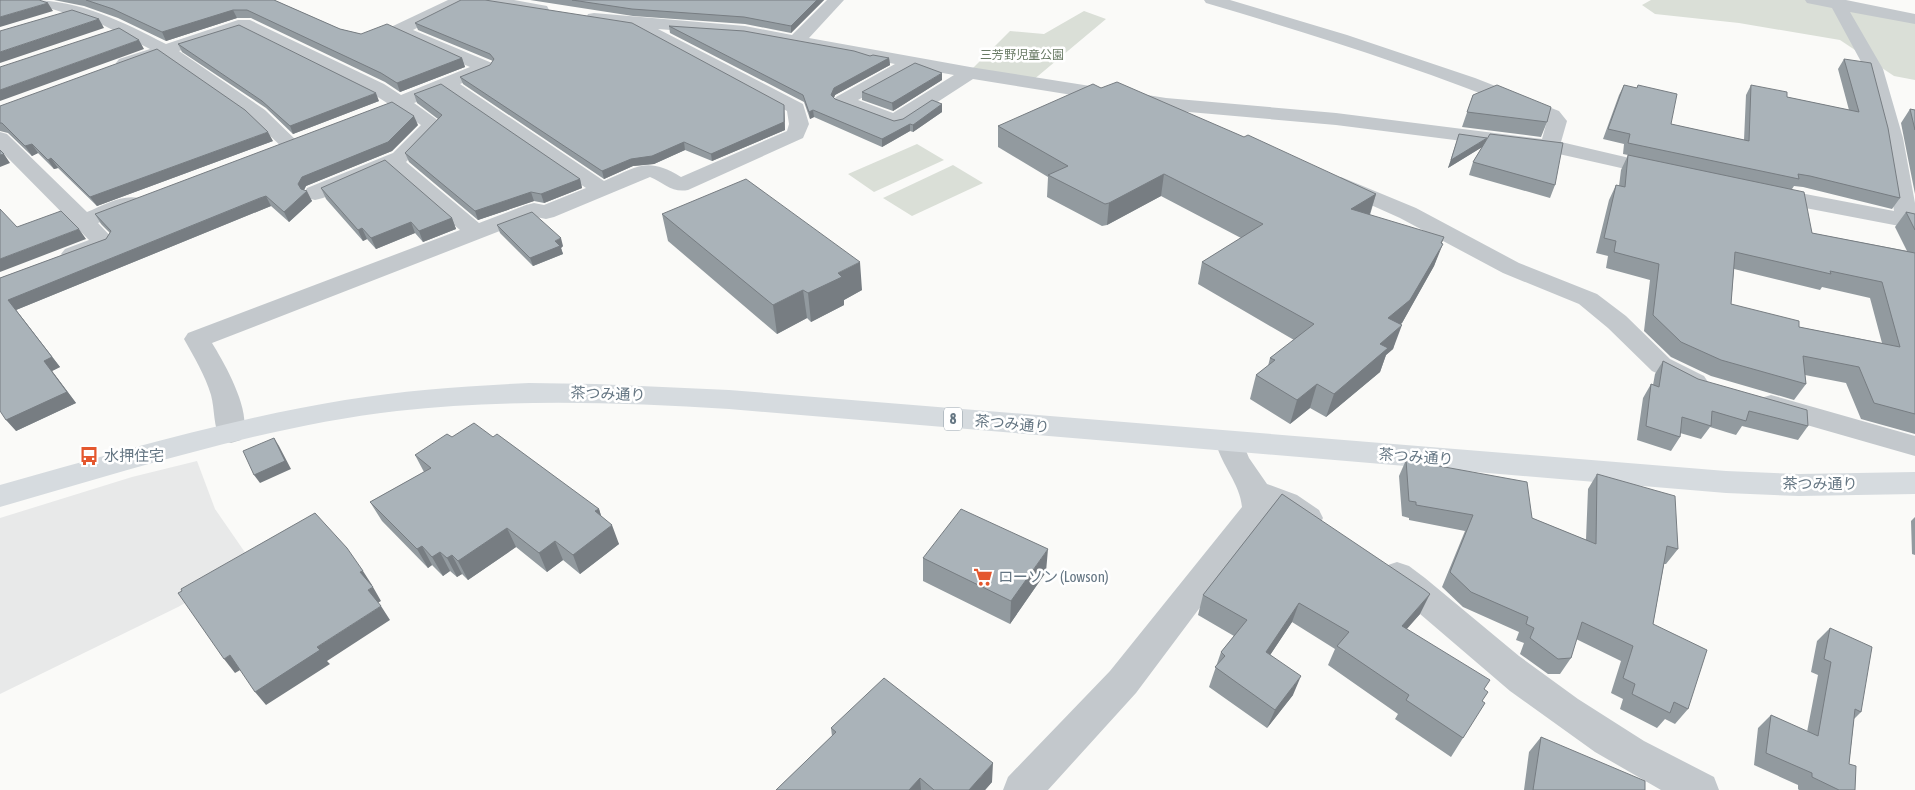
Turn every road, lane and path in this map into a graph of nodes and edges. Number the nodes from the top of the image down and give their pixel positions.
1 (39, 0) edge
2 (461, 0) edge
3 (487, 0) edge
4 (836, 0) edge
5 (1212, 0) edge
6 (1813, 0) edge
7 (1838, 2) edge
8 (560, 6) edge
9 (75, 12) junction
10 (579, 16) edge
11 (1915, 19) edge
12 (45, 21) edge
13 (637, 23) junction
14 (126, 29) junction
15 (102, 37) edge
16 (797, 40) junction
17 (165, 50) junction
18 (913, 62) junction
19 (105, 70) edge
20 (970, 73) junction
21 (447, 84) junction
22 (1166, 104) junction
23 (391, 105) junction
24 (1232, 134) edge
25 (0, 138) edge
26 (290, 144) edge
27 (1550, 146) junction
28 (393, 161) junction
29 (1320, 174) edge
30 (1676, 174) edge
31 (603, 190) junction
32 (1752, 191) edge
33 (315, 193) dead end
34 (151, 196) edge
35 (83, 221) junction
36 (1911, 221) edge
37 (475, 232) junction
38 (52, 263) edge
39 (1719, 391) edge
40 (1748, 399) edge
41 (231, 434) junction
42 (1230, 443) junction
43 (1915, 446) edge
44 (1915, 482) edge
45 (1256, 492) junction
46 (0, 496) edge
47 (1335, 535) edge
48 (1368, 556) edge
49 (1022, 790) edge
50 (1700, 790) edge

1 - 9 street
2 - 21 street
3 - 8 street
4 - 16 street
5 - 27 street
6 - 7 street
7 - 11 street
7 - 36 street
9 - 12 street
9 - 14 street
10 - 13 street
13 - 16 street
13 - 31 street
14 - 15 street
14 - 17 street
16 - 18 street
17 - 19 street
17 - 23 street
17 - 26 street
18 - 20 street
18 - 20 street
20 - 22 street
21 - 23 street
21 - 31 street
22 - 24 street
22 - 27 street
23 - 28 street
25 - 35 street
27 - 30 street
28 - 33 street
28 - 37 street
29 - 39 street
31 - 37 street
32 - 36 street
34 - 35 street
35 - 38 street
37 - 41 street
40 - 43 street
41 - 42 main road, 茶つみ通り / 8
41 - 46 main road, 茶つみ通り / 8
42 - 44 main road, 茶つみ通り / 8
42 - 45 street
45 - 47 street
45 - 49 street
48 - 50 street

